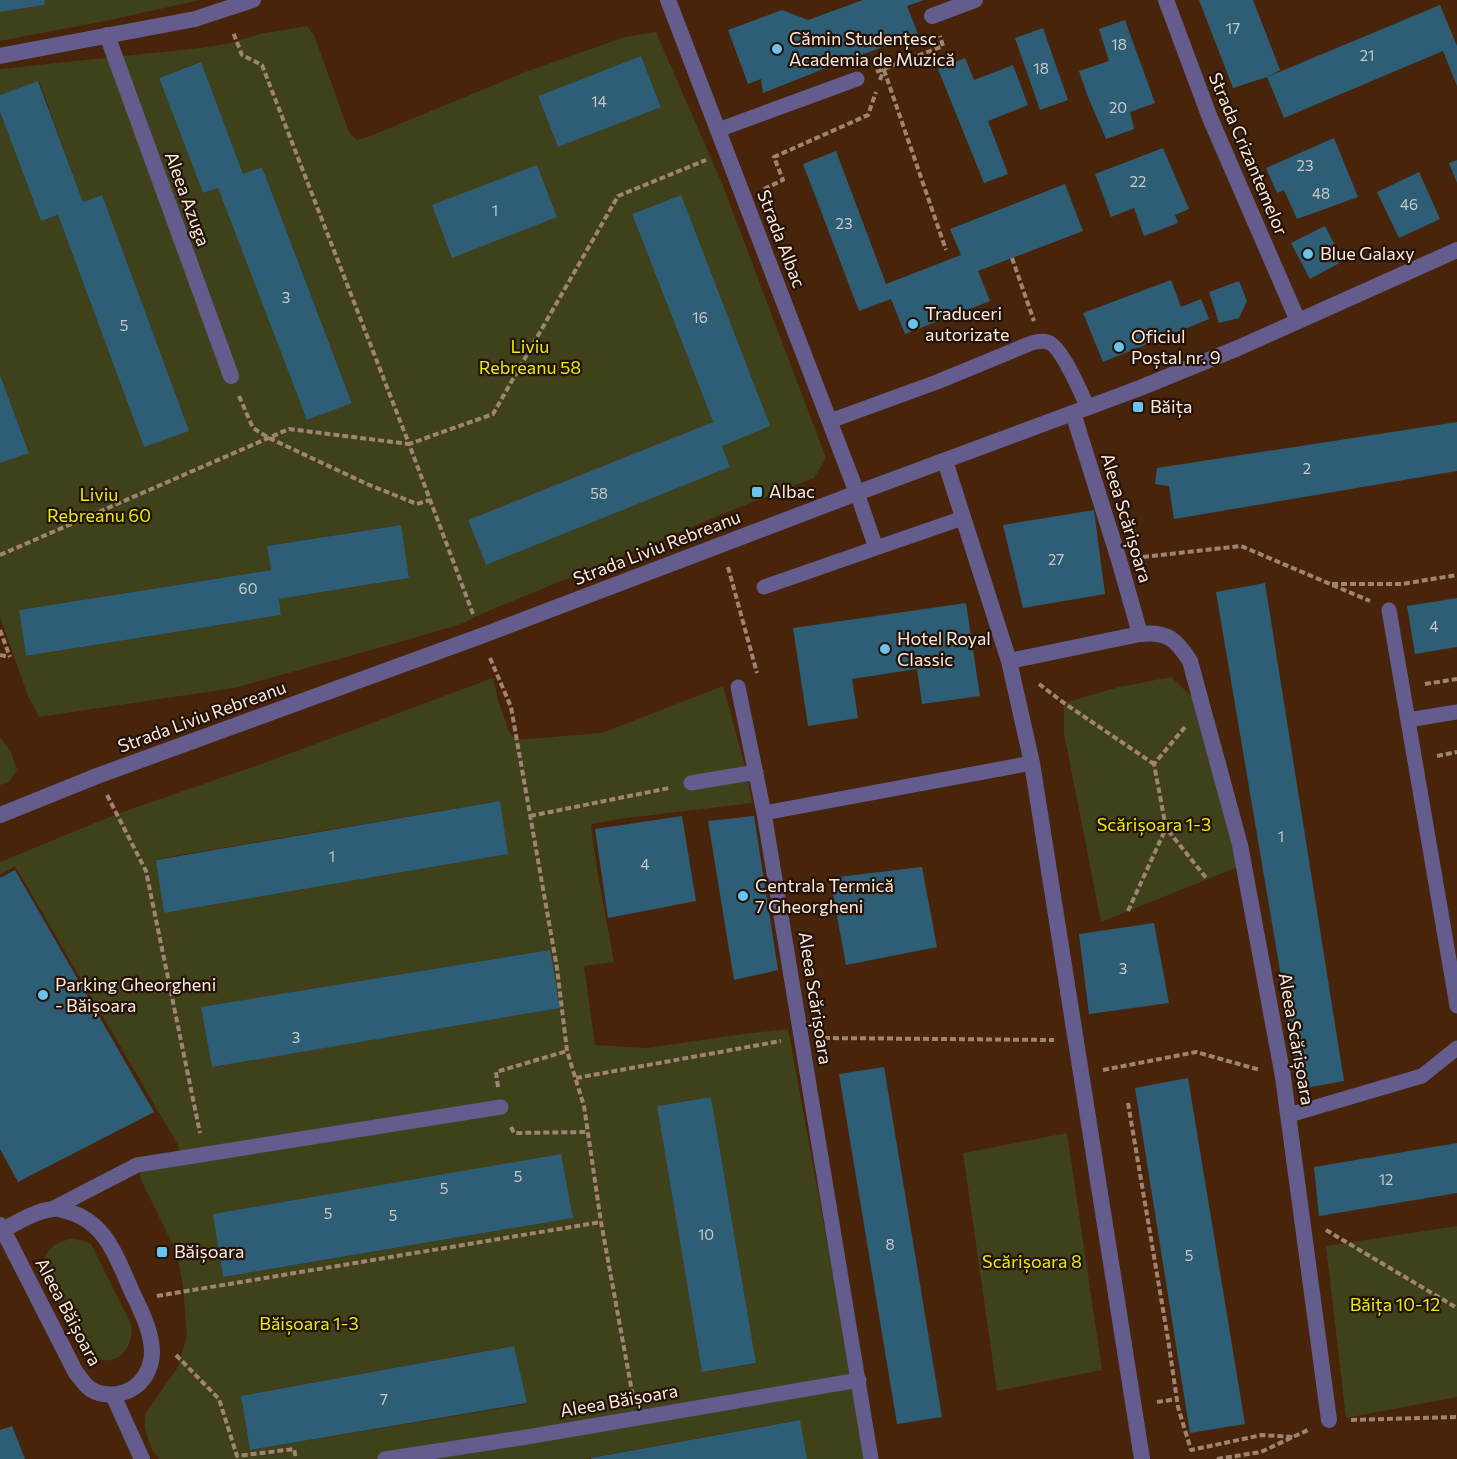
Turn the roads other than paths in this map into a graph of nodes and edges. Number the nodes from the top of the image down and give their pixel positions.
1 (253, 0) edge
2 (668, 0) edge
3 (975, 0) edge
4 (1166, 0) edge
5 (932, 16) road end
6 (107, 35) junction
7 (0, 56) edge
8 (857, 79) road end
9 (718, 130) junction
10 (1457, 250) edge
11 (1298, 321) junction
12 (231, 376) road end
13 (1081, 410) junction
14 (830, 421) junction
15 (945, 461) junction
16 (857, 493) junction
17 (963, 518) junction
18 (876, 548) junction
19 (764, 587) dead end
20 (1389, 610) road end
21 (1140, 634) junction
22 (1009, 661) junction
23 (738, 687) road end
24 (1457, 712) edge
25 (1408, 720) junction
26 (1032, 763) junction
27 (756, 772) junction
28 (691, 783) road end
29 (764, 813) junction
30 (0, 815) edge
31 (1457, 1005) edge
32 (1457, 1048) edge
33 (501, 1107) road end
34 (1289, 1115) junction
35 (54, 1208) junction
36 (1, 1228) edge
37 (859, 1380) junction
38 (113, 1395) junction
39 (1329, 1420) road end
40 (142, 1459) edge
41 (385, 1459) edge
42 (871, 1459) edge
43 (1142, 1459) edge

1 - 6 street
2 - 9 street, Strada Albac
3 - 5 street
4 - 11 street, Strada Crizantemelor
6 - 7 street
6 - 12 street, Aleea Azuga
8 - 9 lane
9 - 14 street, Strada Albac
10 - 11 street, Strada Liviu Rebreanu
11 - 13 street, Strada Liviu Rebreanu
13 - 14 lane
13 - 15 street, Strada Liviu Rebreanu
13 - 21 street, Aleea Scărișoara
14 - 16 street, Strada Albac
15 - 16 street, Strada Liviu Rebreanu
15 - 17 street
16 - 18 lane
16 - 30 street, Strada Liviu Rebreanu
17 - 18 lane
17 - 22 street
18 - 19 lane
20 - 25 lane
21 - 22 street, Aleea Scărișoara
21 - 34 street, Aleea Scărișoara
22 - 26 street
23 - 27 lane, Aleea Scărișoara
24 - 25 lane
25 - 31 lane
26 - 29 lane
26 - 43 street
27 - 28 lane
27 - 29 lane, Aleea Scărișoara
29 - 37 lane, Aleea Scărișoara
32 - 34 lane
33 - 35 lane
34 - 39 street, Aleea Scărișoara
35 - 36 street, Aleea Băișoara
35 - 38 street
36 - 38 street, Aleea Băișoara
37 - 41 lane, Aleea Băișoara
37 - 42 lane, Aleea Scărișoara
38 - 40 street

